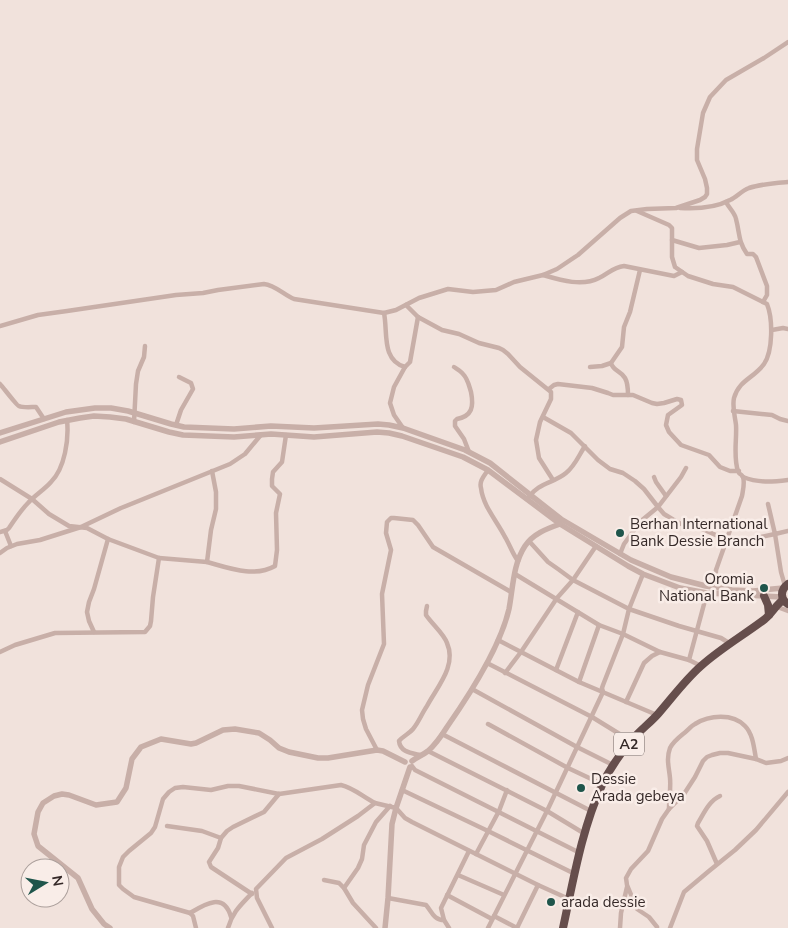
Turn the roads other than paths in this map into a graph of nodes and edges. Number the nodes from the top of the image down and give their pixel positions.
1 (788, 42) edge
2 (788, 182) edge
3 (726, 202) junction
4 (676, 208) junction
5 (637, 211) junction
6 (672, 240) junction
7 (740, 242) junction
8 (640, 270) junction
9 (682, 272) junction
10 (543, 276) junction
11 (763, 302) junction
12 (406, 305) junction
13 (387, 312) junction
14 (418, 317) junction
15 (0, 326) edge
16 (788, 329) edge
17 (772, 330) junction
18 (145, 346) dead end
19 (611, 363) junction
20 (405, 367) junction
21 (454, 367) dead end
22 (590, 367) dead end
23 (179, 377) dead end
24 (0, 384) edge
25 (549, 389) junction
26 (628, 395) junction
27 (733, 410) junction
28 (135, 414) junction
29 (543, 417) junction
30 (44, 419) junction
31 (67, 420) junction
32 (788, 421) edge
33 (134, 422) junction
34 (176, 425) junction
35 (337, 427) junction
36 (404, 428) junction
37 (0, 433) edge
38 (286, 435) junction
39 (338, 435) junction
40 (260, 436) junction
41 (0, 442) edge
42 (585, 446) junction
43 (469, 452) junction
44 (686, 468) dead end
45 (488, 470) junction
46 (212, 471) junction
47 (739, 471) junction
48 (654, 476) dead end
49 (743, 477) junction
50 (505, 478) junction
51 (0, 479) edge
52 (553, 480) junction
53 (788, 480) edge
54 (666, 496) junction
55 (529, 497) junction
56 (32, 499) junction
57 (768, 504) dead end
58 (658, 507) junction
59 (560, 524) junction
60 (82, 527) junction
61 (3, 531) edge
62 (788, 531) edge
63 (775, 534) junction
64 (108, 539) junction
65 (727, 540) junction
66 (529, 541) junction
67 (12, 546) junction
68 (596, 546) junction
69 (0, 553) edge
70 (620, 554) junction
71 (159, 558) junction
72 (518, 561) junction
73 (207, 562) junction
74 (515, 574) junction
75 (644, 574) junction
76 (574, 580) junction
77 (786, 586) edge
78 (715, 587) junction
79 (511, 592) junction
80 (707, 593) junction
81 (764, 596) junction
82 (557, 598) junction
83 (786, 603) edge
84 (427, 606) dead end
85 (629, 609) junction
86 (774, 611) junction
87 (578, 612) junction
88 (600, 625) junction
89 (696, 631) junction
90 (94, 632) junction
91 (623, 634) junction
92 (498, 640) junction
93 (729, 643) junction
94 (0, 652) edge
95 (521, 652) junction
96 (660, 652) junction
97 (689, 660) junction
98 (486, 663) junction
99 (701, 666) junction
100 (556, 670) junction
101 (506, 673) junction
102 (579, 682) junction
103 (472, 689) junction
104 (604, 692) junction
105 (626, 702) junction
106 (592, 716) junction
107 (657, 716) junction
108 (488, 724) dead end
109 (442, 734) junction
110 (631, 741) junction
111 (577, 747) junction
112 (377, 750) junction
113 (428, 751) junction
114 (420, 755) junction
115 (756, 758) junction
116 (788, 758) edge
117 (410, 764) junction
118 (613, 765) junction
119 (568, 768) junction
120 (602, 784) junction
121 (402, 790) junction
122 (507, 790) junction
123 (555, 792) junction
124 (279, 794) junction
125 (787, 795) edge
126 (720, 796) dead end
127 (375, 803) junction
128 (393, 807) junction
129 (669, 809) junction
130 (498, 811) junction
131 (547, 811) junction
132 (591, 811) junction
133 (167, 826) dead end
134 (488, 831) junction
135 (536, 831) junction
136 (585, 834) junction
137 (221, 838) junction
138 (469, 851) junction
139 (527, 851) junction
140 (580, 853) junction
141 (476, 854) junction
142 (717, 864) junction
143 (515, 873) junction
144 (575, 874) junction
145 (458, 875) junction
146 (324, 880) dead end
147 (538, 885) junction
148 (627, 885) junction
149 (344, 888) junction
150 (256, 889) junction
151 (252, 894) junction
152 (447, 895) junction
153 (504, 895) junction
154 (388, 898) junction
155 (569, 899) junction
156 (190, 913) junction
157 (231, 917) junction
158 (493, 918) junction
159 (444, 920) junction
160 (110, 928) edge
161 (196, 928) edge
162 (228, 928) edge
163 (272, 928) edge
164 (376, 928) edge
165 (385, 928) edge
166 (449, 928) edge
167 (488, 928) edge
168 (517, 928) edge
169 (563, 928) edge
170 (620, 928) edge
171 (657, 928) edge
172 (670, 928) edge

1 - 4 street
2 - 3 street
3 - 4 street
3 - 7 street
4 - 5 street
5 - 6 street
5 - 10 street
6 - 7 street
6 - 9 street
7 - 11 street
8 - 9 street
8 - 10 street
8 - 19 street
9 - 11 street
10 - 12 street
11 - 17 street
12 - 13 street
12 - 14 street
13 - 15 street
13 - 20 street
14 - 20 street
14 - 25 street
16 - 17 street
17 - 27 street
18 - 28 street
19 - 22 street
19 - 26 street
20 - 36 street
21 - 43 street
23 - 34 street
24 - 30 street
25 - 26 street
25 - 29 street
26 - 47 street
27 - 32 street
27 - 47 street
28 - 30 street
28 - 33 street
28 - 34 street
29 - 42 street
29 - 52 street
30 - 37 street
31 - 33 street
31 - 41 street
31 - 56 street
33 - 40 street
34 - 35 street
35 - 36 street
35 - 39 street
36 - 43 street
38 - 39 street
38 - 40 street
38 - 73 street
39 - 45 street
40 - 46 street
42 - 52 street
42 - 58 street
43 - 50 street
44 - 54 street
45 - 50 street
45 - 72 street
46 - 60 street
46 - 73 street
47 - 49 street
48 - 54 street
49 - 53 street
49 - 65 street
50 - 55 street
51 - 56 street
52 - 55 street
54 - 58 street
55 - 59 street
55 - 70 street
56 - 60 street
56 - 61 street
57 - 63 street
58 - 65 street
58 - 70 street
59 - 66 street
59 - 68 street
60 - 64 street
60 - 67 street
61 - 67 street
62 - 63 street
63 - 65 street
63 - 77 street
64 - 71 street
64 - 90 street
65 - 78 street
66 - 72 street
66 - 76 street
67 - 69 street
68 - 75 street
68 - 76 street
70 - 78 street
71 - 73 street
71 - 90 street
72 - 74 street
74 - 79 street
74 - 82 street
75 - 80 street
75 - 85 street
76 - 82 street
76 - 85 street
77 - 78 street
77 - 83 highway
79 - 92 street
79 - 112 street
80 - 81 street
80 - 89 street
81 - 83 street
81 - 86 highway
82 - 87 street
82 - 95 street
83 - 86 street
83 - 86 highway, A2
84 - 114 street
85 - 89 street
85 - 91 street
86 - 93 highway, A2
87 - 88 street
87 - 100 street
88 - 91 street
88 - 102 street
89 - 93 street
89 - 97 street
90 - 94 street
91 - 96 street
91 - 104 street
92 - 95 street
92 - 98 street
93 - 99 highway, A2
95 - 100 street
95 - 101 street
96 - 97 street
96 - 105 street
97 - 99 street
98 - 101 street
98 - 103 street
99 - 107 highway, A2
100 - 102 street
101 - 106 street
102 - 104 street
103 - 109 street
103 - 111 street
104 - 105 street
104 - 106 street
105 - 107 street
106 - 110 street
106 - 111 street
107 - 110 highway, A2
108 - 119 street
109 - 113 street
109 - 123 street
110 - 118 highway, A2
111 - 118 street
111 - 119 street
112 - 117 street
112 - 160 street
113 - 114 street
113 - 122 street
114 - 117 street
115 - 116 street
115 - 129 street
115 - 129 street
117 - 121 street
117 - 130 street
118 - 120 highway, A2
119 - 120 street
119 - 123 street
120 - 132 highway, A2
121 - 128 street
121 - 134 street
122 - 130 street
122 - 131 street
123 - 131 street
123 - 132 street
124 - 127 street
124 - 137 street
124 - 156 street
125 - 142 street
126 - 142 street
127 - 128 street
127 - 150 street
128 - 138 street
128 - 149 street
128 - 154 street
129 - 148 street
130 - 134 street
130 - 135 street
131 - 135 street
131 - 136 street
132 - 136 highway, A2
133 - 137 street
134 - 139 street
134 - 141 street
135 - 139 street
135 - 140 street
136 - 140 highway, A2
137 - 151 street
138 - 141 street
138 - 145 street
139 - 143 street
139 - 144 street
140 - 144 highway, A2
141 - 143 street
142 - 172 street
143 - 147 street
143 - 153 street
144 - 155 highway, A2
145 - 152 street
145 - 153 street
146 - 149 street
147 - 155 street
147 - 168 street
148 - 170 street
148 - 171 street
149 - 164 street
150 - 151 street
150 - 163 street
151 - 157 street
152 - 158 street
152 - 159 street
153 - 158 street
154 - 159 street
154 - 165 street
155 - 169 highway, A2
156 - 157 street
156 - 161 street
157 - 162 street
158 - 167 street
158 - 168 street
159 - 166 street

